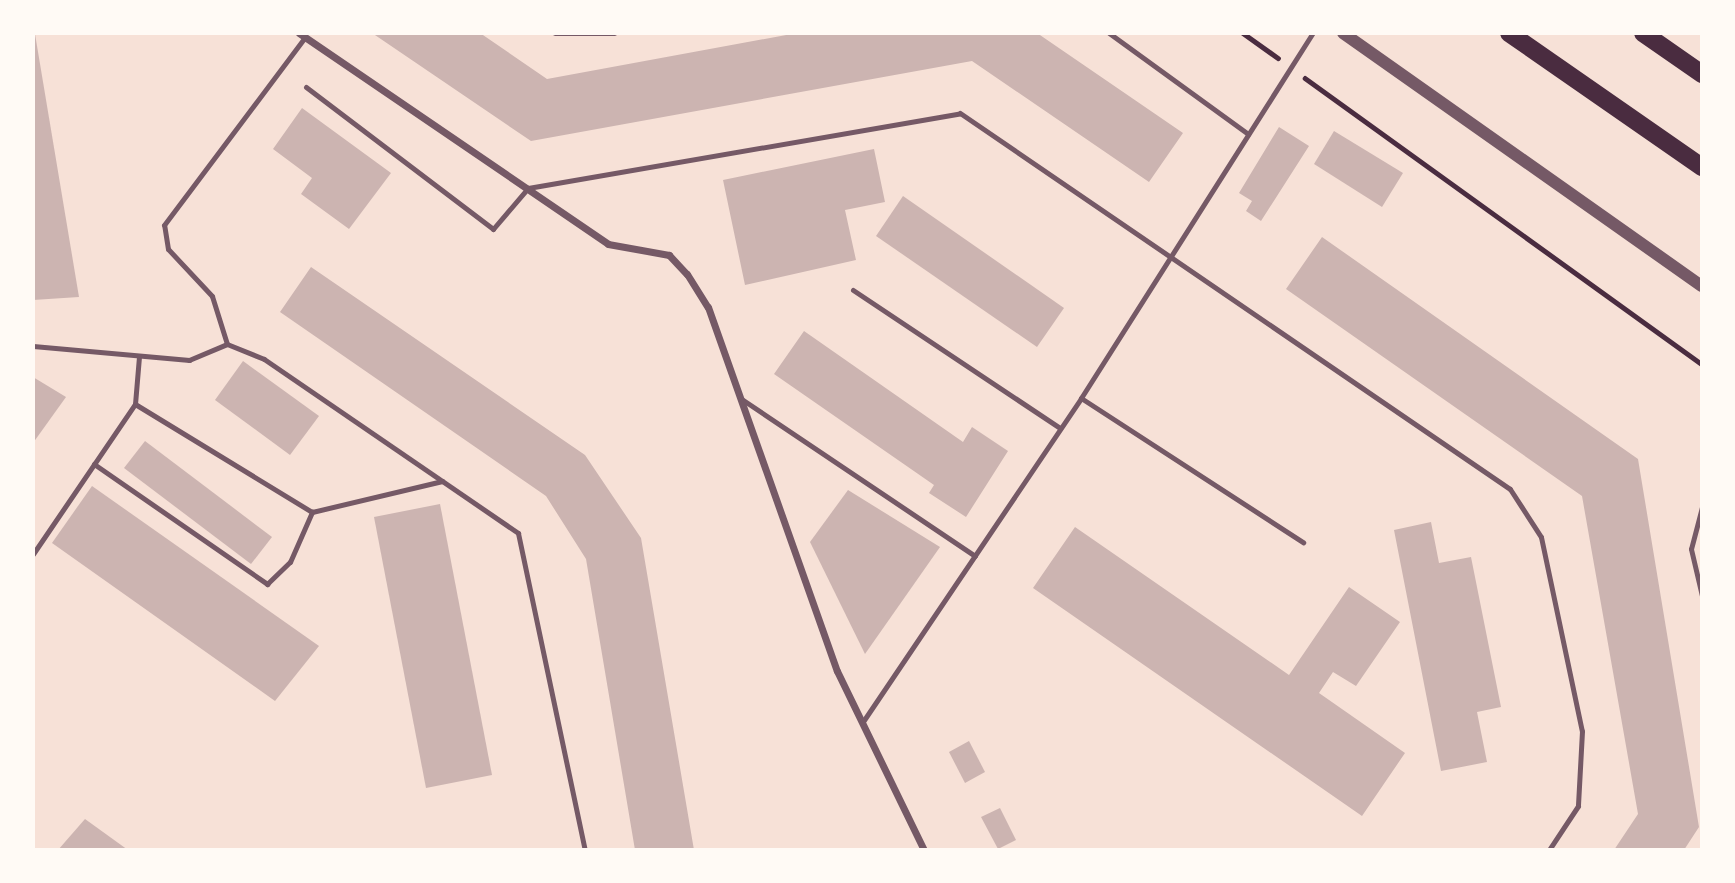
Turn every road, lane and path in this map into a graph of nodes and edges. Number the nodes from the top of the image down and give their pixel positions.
1 (555, 33) edge
2 (614, 33) edge
3 (1109, 33) edge
4 (1243, 33) edge
5 (1313, 33) edge
6 (1342, 33) edge
7 (1509, 33) edge
8 (1643, 33) edge
9 (302, 35) edge
10 (1290, 67) junction
11 (1702, 74) edge
12 (306, 87) dead end
13 (1248, 134) junction
14 (1702, 167) edge
15 (528, 188) junction
16 (1172, 257) junction
17 (1702, 286) edge
18 (853, 290) dead end
19 (227, 344) junction
20 (33, 346) edge
21 (139, 356) junction
22 (1702, 364) edge
23 (740, 398) junction
24 (1081, 398) junction
25 (135, 404) junction
26 (1060, 428) junction
27 (94, 464) junction
28 (442, 481) junction
29 (1702, 507) edge
30 (312, 512) junction
31 (1303, 542) dead end
32 (33, 554) edge
33 (975, 556) junction
34 (1702, 596) edge
35 (864, 720) junction
36 (585, 850) edge
37 (924, 850) edge
38 (1549, 850) edge

1 - 2 lane
3 - 13 lane
4 - 10 path
5 - 10 lane
6 - 17 street
7 - 14 main road
8 - 11 main road
9 - 15 street
9 - 19 lane
10 - 13 lane
10 - 22 path
12 - 15 lane
13 - 16 lane
15 - 16 lane
15 - 23 street
16 - 24 lane
16 - 38 lane
18 - 26 lane
19 - 21 lane
19 - 28 lane
20 - 21 lane
21 - 25 lane
23 - 33 lane
23 - 35 street
24 - 26 lane
24 - 31 lane
25 - 27 lane
25 - 30 lane
26 - 33 lane
27 - 30 lane
27 - 32 lane
28 - 30 lane
28 - 36 lane
29 - 34 lane
33 - 35 lane
35 - 37 street

